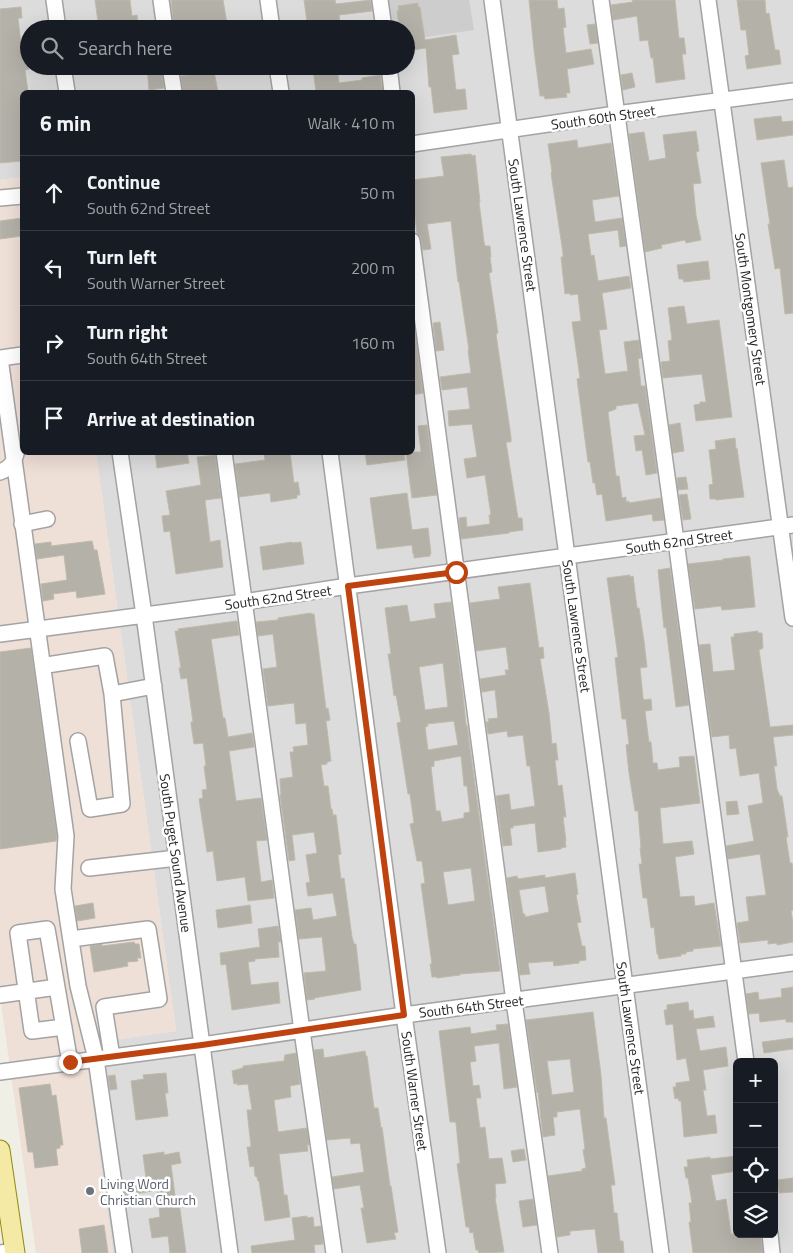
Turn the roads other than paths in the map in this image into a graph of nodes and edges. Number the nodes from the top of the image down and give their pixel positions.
1 (54, 0) edge
2 (161, 0) edge
3 (268, 0) edge
4 (380, 0) edge
5 (492, 0) edge
6 (601, 0) edge
7 (708, 0) edge
8 (57, 20) edge
9 (164, 20) edge
10 (271, 20) edge
11 (383, 20) edge
12 (65, 75) edge
13 (171, 75) edge
14 (279, 75) edge
15 (390, 75) edge
16 (67, 90) edge
17 (174, 90) edge
18 (281, 90) edge
19 (392, 90) edge
20 (793, 91) edge
21 (722, 100) junction
22 (616, 114) junction
23 (510, 130) junction
24 (415, 144) edge
25 (20, 196) edge
26 (0, 198) edge
27 (415, 264) edge
28 (20, 355) edge
29 (0, 358) edge
30 (20, 447) edge
31 (120, 455) edge
32 (224, 455) edge
33 (330, 455) edge
34 (14, 460) junction
35 (0, 472) edge
36 (47, 518) dead end
37 (22, 524) junction
38 (787, 526) edge
39 (676, 541) junction
40 (567, 556) junction
41 (456, 572) junction
42 (348, 586) junction
43 (244, 602) junction
44 (144, 615) junction
45 (793, 618) edge
46 (36, 629) junction
47 (0, 634) edge
48 (47, 665) dead end
49 (154, 686) junction
50 (112, 694) junction
51 (78, 742) dead end
52 (177, 858) junction
53 (89, 868) dead end
54 (71, 939) junction
55 (793, 963) edge
56 (734, 971) junction
57 (625, 986) junction
58 (57, 987) junction
59 (26, 991) junction
60 (0, 995) edge
61 (514, 1001) junction
62 (404, 1015) junction
63 (64, 1027) junction
64 (302, 1031) junction
65 (202, 1045) junction
66 (112, 1057) junction
67 (745, 1058) edge
68 (96, 1059) junction
69 (70, 1062) junction
70 (0, 1072) edge
71 (0, 1150) edge
72 (3, 1195) edge
73 (770, 1238) edge
74 (10, 1252) edge
75 (124, 1253) edge
76 (230, 1253) edge
77 (334, 1253) edge
78 (438, 1253) edge
79 (550, 1253) edge
80 (661, 1253) edge
81 (772, 1253) edge

1 - 8 street
2 - 9 street
3 - 10 street
4 - 11 street
5 - 23 street, South Lawrence Street
6 - 22 street
7 - 21 street, South Montgomery Street
12 - 16 street
13 - 17 street
14 - 18 street
15 - 19 street
20 - 21 street, South 60th Street
21 - 22 street, South 60th Street
21 - 38 street, South Montgomery Street
22 - 23 street, South 60th Street
22 - 39 street
23 - 24 street, South 60th Street
23 - 40 street, South Lawrence Street
25 - 26 street
27 - 41 street
28 - 29 street
29 - 34 street
30 - 34 street
31 - 44 street, South Puget Sound Avenue
32 - 43 street
33 - 42 street, South Warner Street
34 - 35 street
34 - 37 street
36 - 37 street
37 - 46 street
38 - 39 street, South 62nd Street
38 - 45 street, South Montgomery Street
39 - 40 street, South 62nd Street
39 - 56 street
40 - 41 street, South 62nd Street
40 - 57 street, South Lawrence Street
41 - 42 street, South 62nd Street
41 - 61 street
42 - 43 street, South 62nd Street
42 - 62 street, South Warner Street
43 - 44 street, South 62nd Street
43 - 64 street
44 - 46 street, South 62nd Street
44 - 49 street, South Puget Sound Avenue
46 - 47 street, South 62nd Street
46 - 54 street
48 - 50 street
49 - 50 street
49 - 52 street, South Puget Sound Avenue
50 - 51 street
52 - 53 street
52 - 65 street, South Puget Sound Avenue
54 - 66 street
54 - 68 street
55 - 56 street, South 64th Street
56 - 57 street, South 64th Street
56 - 67 street
57 - 61 street, South 64th Street
57 - 80 street, South Lawrence Street
58 - 59 street
58 - 59 street
58 - 63 street
59 - 60 street
59 - 63 street
61 - 62 street, South 64th Street
61 - 79 street
62 - 64 street, South 64th Street
62 - 78 street, South Warner Street
63 - 69 street
64 - 65 street, South 64th Street
64 - 77 street
65 - 66 street, South 64th Street
65 - 76 street, South Puget Sound Avenue
66 - 68 street, South 64th Street
68 - 69 street, South 64th Street
68 - 75 street
69 - 70 street, South 64th Street
71 - 72 main road
72 - 74 main road
73 - 81 street

